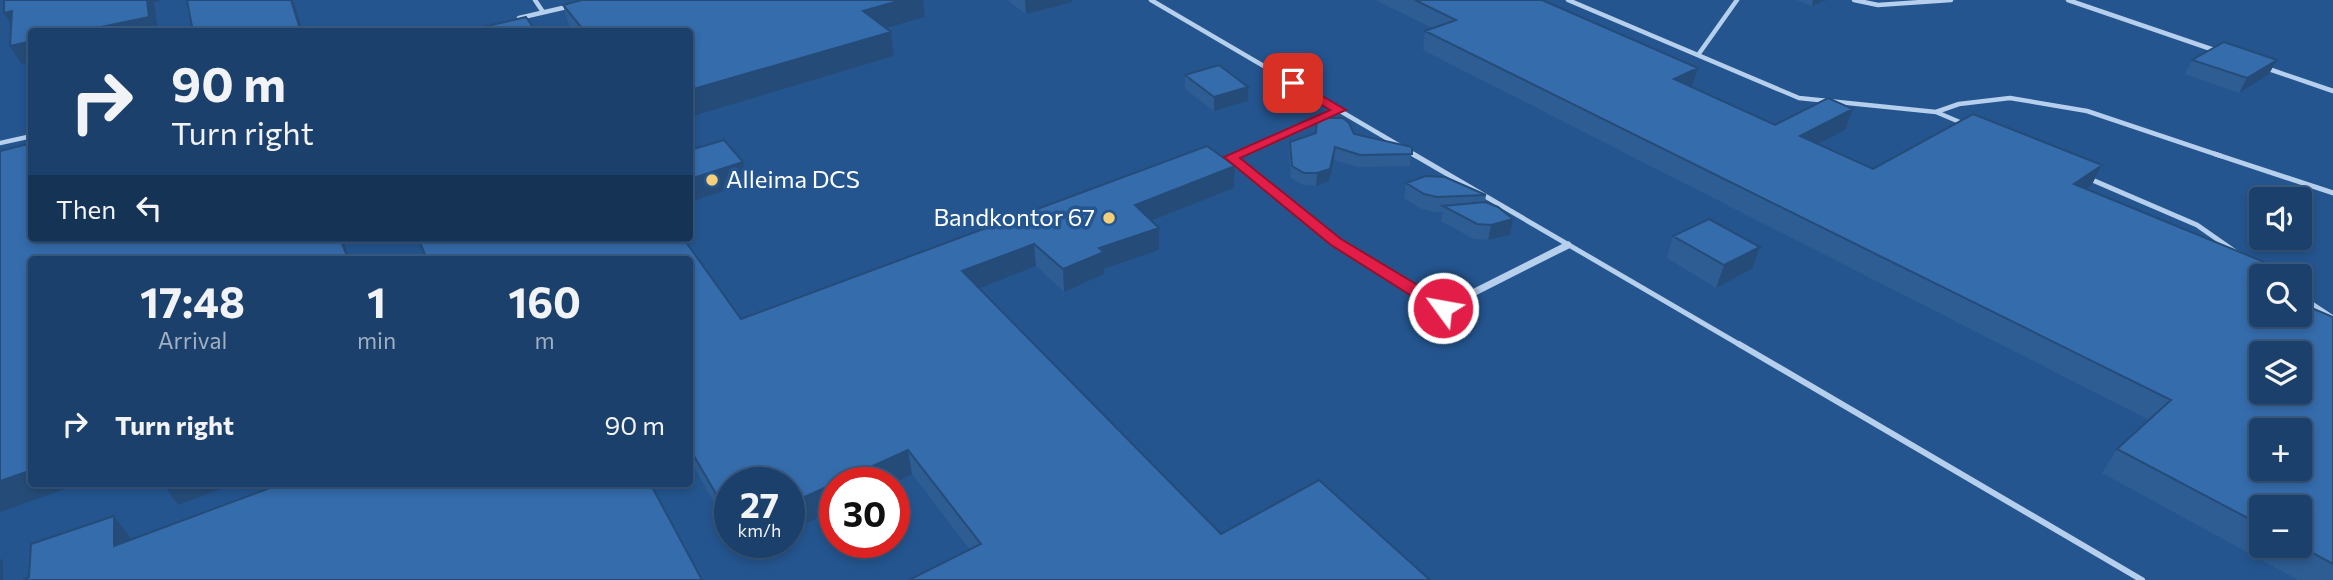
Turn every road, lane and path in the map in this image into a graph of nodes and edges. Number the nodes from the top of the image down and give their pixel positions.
1 (535, 0) edge
2 (1151, 0) edge
3 (1568, 0) edge
4 (1737, 0) edge
5 (1854, 0) edge
6 (1951, 0) edge
7 (2068, 0) edge
8 (581, 3) edge
9 (543, 12) junction
10 (517, 19) edge
11 (2219, 51) edge
12 (1698, 55) junction
13 (2256, 64) edge
14 (2333, 91) edge
15 (1340, 110) junction
16 (1936, 112) junction
17 (1973, 128) edge
18 (28, 137) edge
19 (0, 143) edge
20 (2085, 177) edge
21 (2333, 193) edge
22 (1568, 245) junction
23 (2240, 254) edge
24 (2250, 262) edge
25 (2253, 264) edge
26 (2312, 304) edge
27 (2333, 318) edge
28 (2143, 580) edge

1 - 9 lane
2 - 15 lane
3 - 12 lane
4 - 12 lane
5 - 6 lane
7 - 11 lane
8 - 9 lane
9 - 10 lane
12 - 16 lane
13 - 14 lane
15 - 22 lane
15 - 22 street
16 - 17 lane
16 - 21 lane
18 - 19 lane
20 - 23 lane
22 - 28 lane
24 - 25 lane
26 - 27 lane

